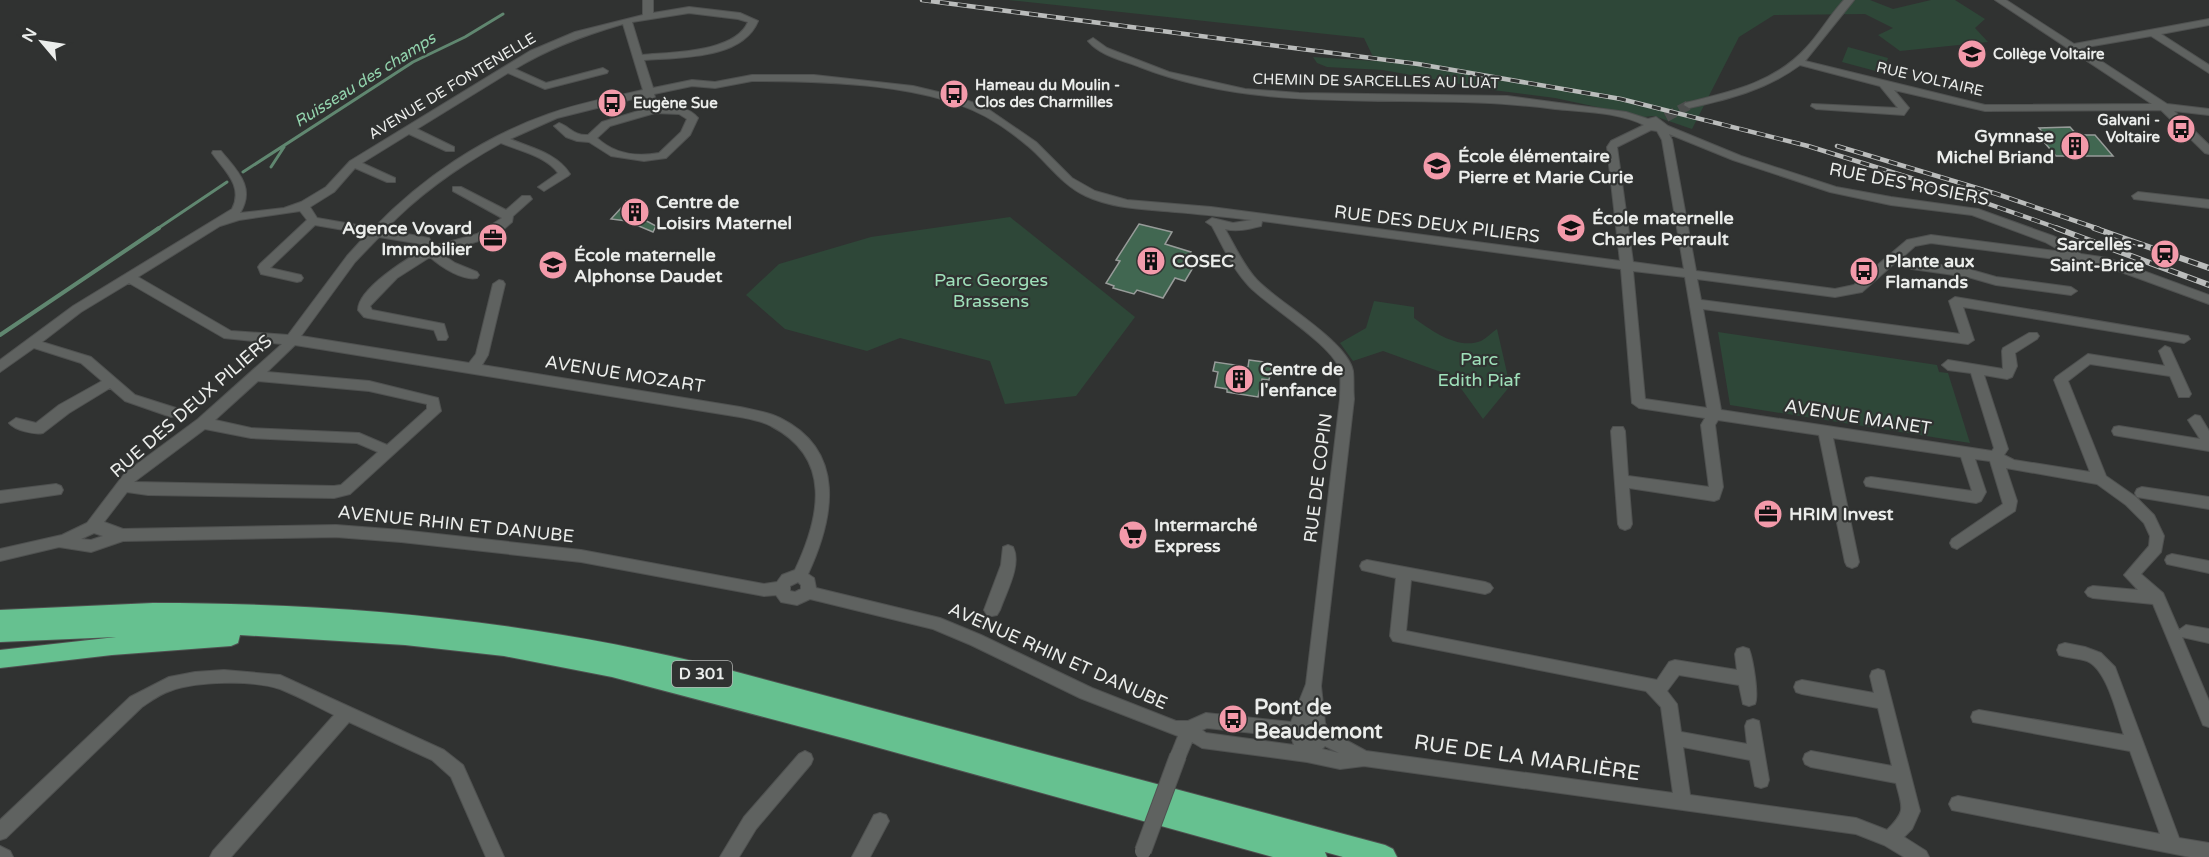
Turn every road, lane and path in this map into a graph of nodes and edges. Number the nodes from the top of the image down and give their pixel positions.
1 (648, 0) edge
2 (1849, 0) edge
3 (2000, 0) edge
4 (648, 16) junction
5 (627, 20) junction
6 (2209, 22) edge
7 (2152, 32) junction
8 (1093, 41) dead end
9 (2072, 47) junction
10 (638, 58) junction
11 (1798, 62) junction
12 (506, 69) junction
13 (2209, 70) edge
14 (603, 71) dead end
15 (1884, 84) junction
16 (648, 92) junction
17 (1524, 100) joint
18 (1689, 105) tunnel mouth
19 (1816, 106) dead end
20 (2164, 107) junction
21 (654, 110) junction
22 (2209, 112) edge
23 (1658, 124) junction
24 (559, 126) dead end
25 (408, 129) junction
26 (591, 138) junction
27 (501, 139) junction
28 (450, 149) dead end
29 (2209, 151) edge
30 (217, 153) dead end
31 (354, 163) junction
32 (391, 180) dead end
33 (544, 187) dead end
34 (457, 189) dead end
35 (2138, 196) dead end
36 (526, 199) dead end
37 (2209, 204) edge
38 (303, 206) junction
39 (1188, 211) junction
40 (507, 214) junction
41 (1226, 214) junction
42 (313, 221) junction
43 (1276, 221) junction
44 (218, 223) junction
45 (1217, 225) junction
46 (1233, 227) junction
47 (375, 232) junction
48 (1232, 252) junction
49 (429, 253) junction
50 (1896, 257) junction
51 (2077, 257) junction
52 (1627, 266) junction
53 (473, 275) dead end
54 (1691, 275) junction
55 (128, 277) junction
56 (297, 278) dead end
57 (499, 284) dead end
58 (2071, 291) dead end
59 (2209, 300) edge
60 (1696, 304) junction
61 (441, 332) dead end
62 (2033, 336) dead end
63 (2184, 339) dead end
64 (292, 341) junction
65 (32, 343) junction
66 (2165, 351) dead end
67 (1948, 365) dead end
68 (0, 367) edge
69 (473, 368) junction
70 (1976, 369) junction
71 (2174, 372) junction
72 (256, 376) junction
73 (111, 382) junction
74 (2184, 394) dead end
75 (171, 412) dead end
76 (1715, 414) junction
77 (2195, 420) dead end
78 (16, 423) dead end
79 (203, 423) junction
80 (1618, 431) dead end
81 (1824, 431) junction
82 (2119, 431) dead end
83 (2209, 445) edge
84 (388, 451) junction
85 (1966, 452) junction
86 (1995, 457) junction
87 (2100, 480) junction
88 (1622, 481) junction
89 (1871, 483) dead end
90 (122, 486) junction
91 (56, 490) dead end
92 (2142, 494) dead end
93 (0, 497) edge
94 (2209, 503) edge
95 (1625, 524) dead end
96 (92, 527) junction
97 (123, 534) junction
98 (58, 542) junction
99 (1957, 543) dead end
100 (1008, 551) dead end
101 (0, 555) edge
102 (2172, 560) dead end
103 (1852, 562) dead end
104 (1367, 566) dead end
105 (2209, 567) edge
106 (1404, 573) junction
107 (800, 576) junction
108 (782, 588) junction
109 (1485, 588) dead end
110 (808, 592) junction
111 (2093, 592) dead end
112 (2158, 598) junction
113 (992, 610) dead end
114 (0, 619) edge
115 (2186, 632) dead end
116 (0, 633) edge
117 (396, 636) junction
118 (2209, 636) edge
119 (2065, 650) dead end
120 (1743, 654) dead end
121 (0, 659) edge
122 (1878, 676) dead end
123 (1747, 679) junction
124 (1314, 684) junction
125 (1802, 687) dead end
126 (1655, 688) junction
127 (1749, 699) dead end
128 (1884, 702) junction
129 (346, 713) junction
130 (1979, 717) dead end
131 (2209, 720) edge
132 (1753, 726) dead end
133 (1189, 729) junction
134 (1296, 730) junction
135 (1323, 736) junction
136 (1674, 738) junction
137 (2137, 745) junction
138 (1307, 754) junction
139 (1757, 754) junction
140 (1364, 758) junction
141 (805, 759) dead end
142 (1811, 759) dead end
143 (1902, 776) junction
144 (1761, 780) dead end
145 (1683, 802) junction
146 (1958, 804) dead end
147 (880, 821) dead end
148 (0, 832) edge
149 (1890, 838) junction
150 (2173, 846) junction
151 (2209, 852) edge
152 (1142, 854) edge
153 (219, 857) edge
154 (495, 857) edge
155 (729, 857) edge
156 (861, 857) edge
157 (1315, 857) edge
158 (1385, 857) edge
159 (1920, 857) edge

1 - 4 street
2 - 11 street
3 - 9 street
4 - 5 street, AVENUE DE FONTENELLE
4 - 10 street, AVENUE DE FONTENELLE
5 - 10 street
5 - 12 street, AVENUE DE FONTENELLE
6 - 7 street
7 - 9 street
7 - 13 street
8 - 17 street, CHEMIN DE SARCELLES AU LUAT
9 - 20 street
10 - 16 street
11 - 15 street, RUE VOLTAIRE
11 - 18 street
12 - 14 street
12 - 25 street, AVENUE DE FONTENELLE
15 - 19 street
15 - 20 street, RUE VOLTAIRE
16 - 21 street
16 - 27 street, RUE DES DEUX PILIERS
16 - 39 street, RUE DES DEUX PILIERS
17 - 23 street, RUE DES ROSIERS
20 - 22 street, RUE VOLTAIRE
20 - 29 street
21 - 26 street
21 - 26 street
23 - 51 street, RUE DES ROSIERS
23 - 52 street
23 - 54 street
24 - 26 street
25 - 28 street
25 - 31 street, AVENUE DE FONTENELLE
27 - 33 street
27 - 47 street, RUE DES DEUX PILIERS
30 - 44 street
31 - 32 street
31 - 38 street, AVENUE DE FONTENELLE
34 - 40 street
35 - 37 street
36 - 40 street
38 - 42 street
38 - 44 street
39 - 41 street, RUE DES DEUX PILIERS
39 - 45 street, RUE DES DEUX PILIERS
40 - 49 street
41 - 43 street, RUE DES DEUX PILIERS
41 - 45 street
41 - 46 street
42 - 47 street
42 - 56 street
43 - 46 street, RUE DES DEUX PILIERS
43 - 52 street, RUE DES DEUX PILIERS
44 - 55 street
45 - 46 street, RUE DES DEUX PILIERS
45 - 48 street, RUE DE COPIN
46 - 48 street
47 - 49 street
47 - 64 street, RUE DES DEUX PILIERS
48 - 124 street, RUE DE COPIN
49 - 53 street
49 - 61 street
50 - 51 street, RUE DES DEUX PILIERS
50 - 54 street, RUE DES DEUX PILIERS
50 - 58 street
51 - 59 street, RUE DES DEUX PILIERS
52 - 54 street, RUE DES DEUX PILIERS
52 - 76 street, AVENUE MANET
54 - 60 street
55 - 64 street, AVENUE MOZART
55 - 65 street
57 - 69 street
60 - 63 street
60 - 76 street
62 - 70 street
64 - 69 street, AVENUE MOZART
64 - 72 street, RUE DES DEUX PILIERS
65 - 68 street
65 - 73 street
66 - 71 street
67 - 70 street
69 - 107 street, AVENUE MOZART
70 - 86 street
71 - 74 street
71 - 87 street
72 - 79 street, RUE DES DEUX PILIERS
72 - 84 street
73 - 75 street
73 - 78 street
76 - 81 street, AVENUE MANET
76 - 88 street
77 - 83 street
79 - 84 street
79 - 90 street, RUE DES DEUX PILIERS
80 - 88 street
81 - 85 street, AVENUE MANET
81 - 103 street
82 - 83 street
84 - 90 street
85 - 86 street, AVENUE MANET
85 - 89 street
86 - 87 street, AVENUE MANET
86 - 99 street
87 - 112 street
88 - 95 street
90 - 96 street, RUE DES DEUX PILIERS
91 - 93 street
92 - 94 street
96 - 97 street, AVENUE RHIN ET DANUBE
96 - 98 street, AVENUE RHIN ET DANUBE
97 - 98 street, AVENUE RHIN ET DANUBE
97 - 108 street, AVENUE RHIN ET DANUBE
98 - 101 street, AVENUE RHIN ET DANUBE
100 - 113 street
102 - 105 street
104 - 106 street
106 - 109 street
106 - 126 street
107 - 108 street
107 - 110 street
108 - 110 street
110 - 133 street, AVENUE RHIN ET DANUBE
111 - 112 street
112 - 131 street
114 - 158 highway, D 301
115 - 118 street
116 - 117 highway, D 301
117 - 121 highway
117 - 157 highway, D 301
119 - 137 street
120 - 123 street
122 - 128 street
123 - 126 street
123 - 127 street
124 - 134 street, RUE DE COPIN
124 - 135 street, RUE DE COPIN
125 - 128 street
126 - 136 street
128 - 143 street
129 - 148 street
129 - 153 street
129 - 154 street
130 - 137 street
132 - 139 street
133 - 134 street, RUE DE LA MARLIÈRE
133 - 138 street, RUE DE LA MARLIÈRE
133 - 152 street, bridge
134 - 135 street, RUE DE LA MARLIÈRE
134 - 138 street
135 - 138 street
135 - 140 street, RUE DE LA MARLIÈRE
136 - 139 street
136 - 145 street
137 - 150 street
138 - 140 street, RUE DE LA MARLIÈRE
139 - 144 street
140 - 145 street, RUE DE LA MARLIÈRE
141 - 155 street
142 - 143 street
143 - 149 street
145 - 149 street, RUE DE LA MARLIÈRE
146 - 150 street
147 - 156 street
149 - 159 street, RUE DE LA MARLIÈRE
150 - 151 street

